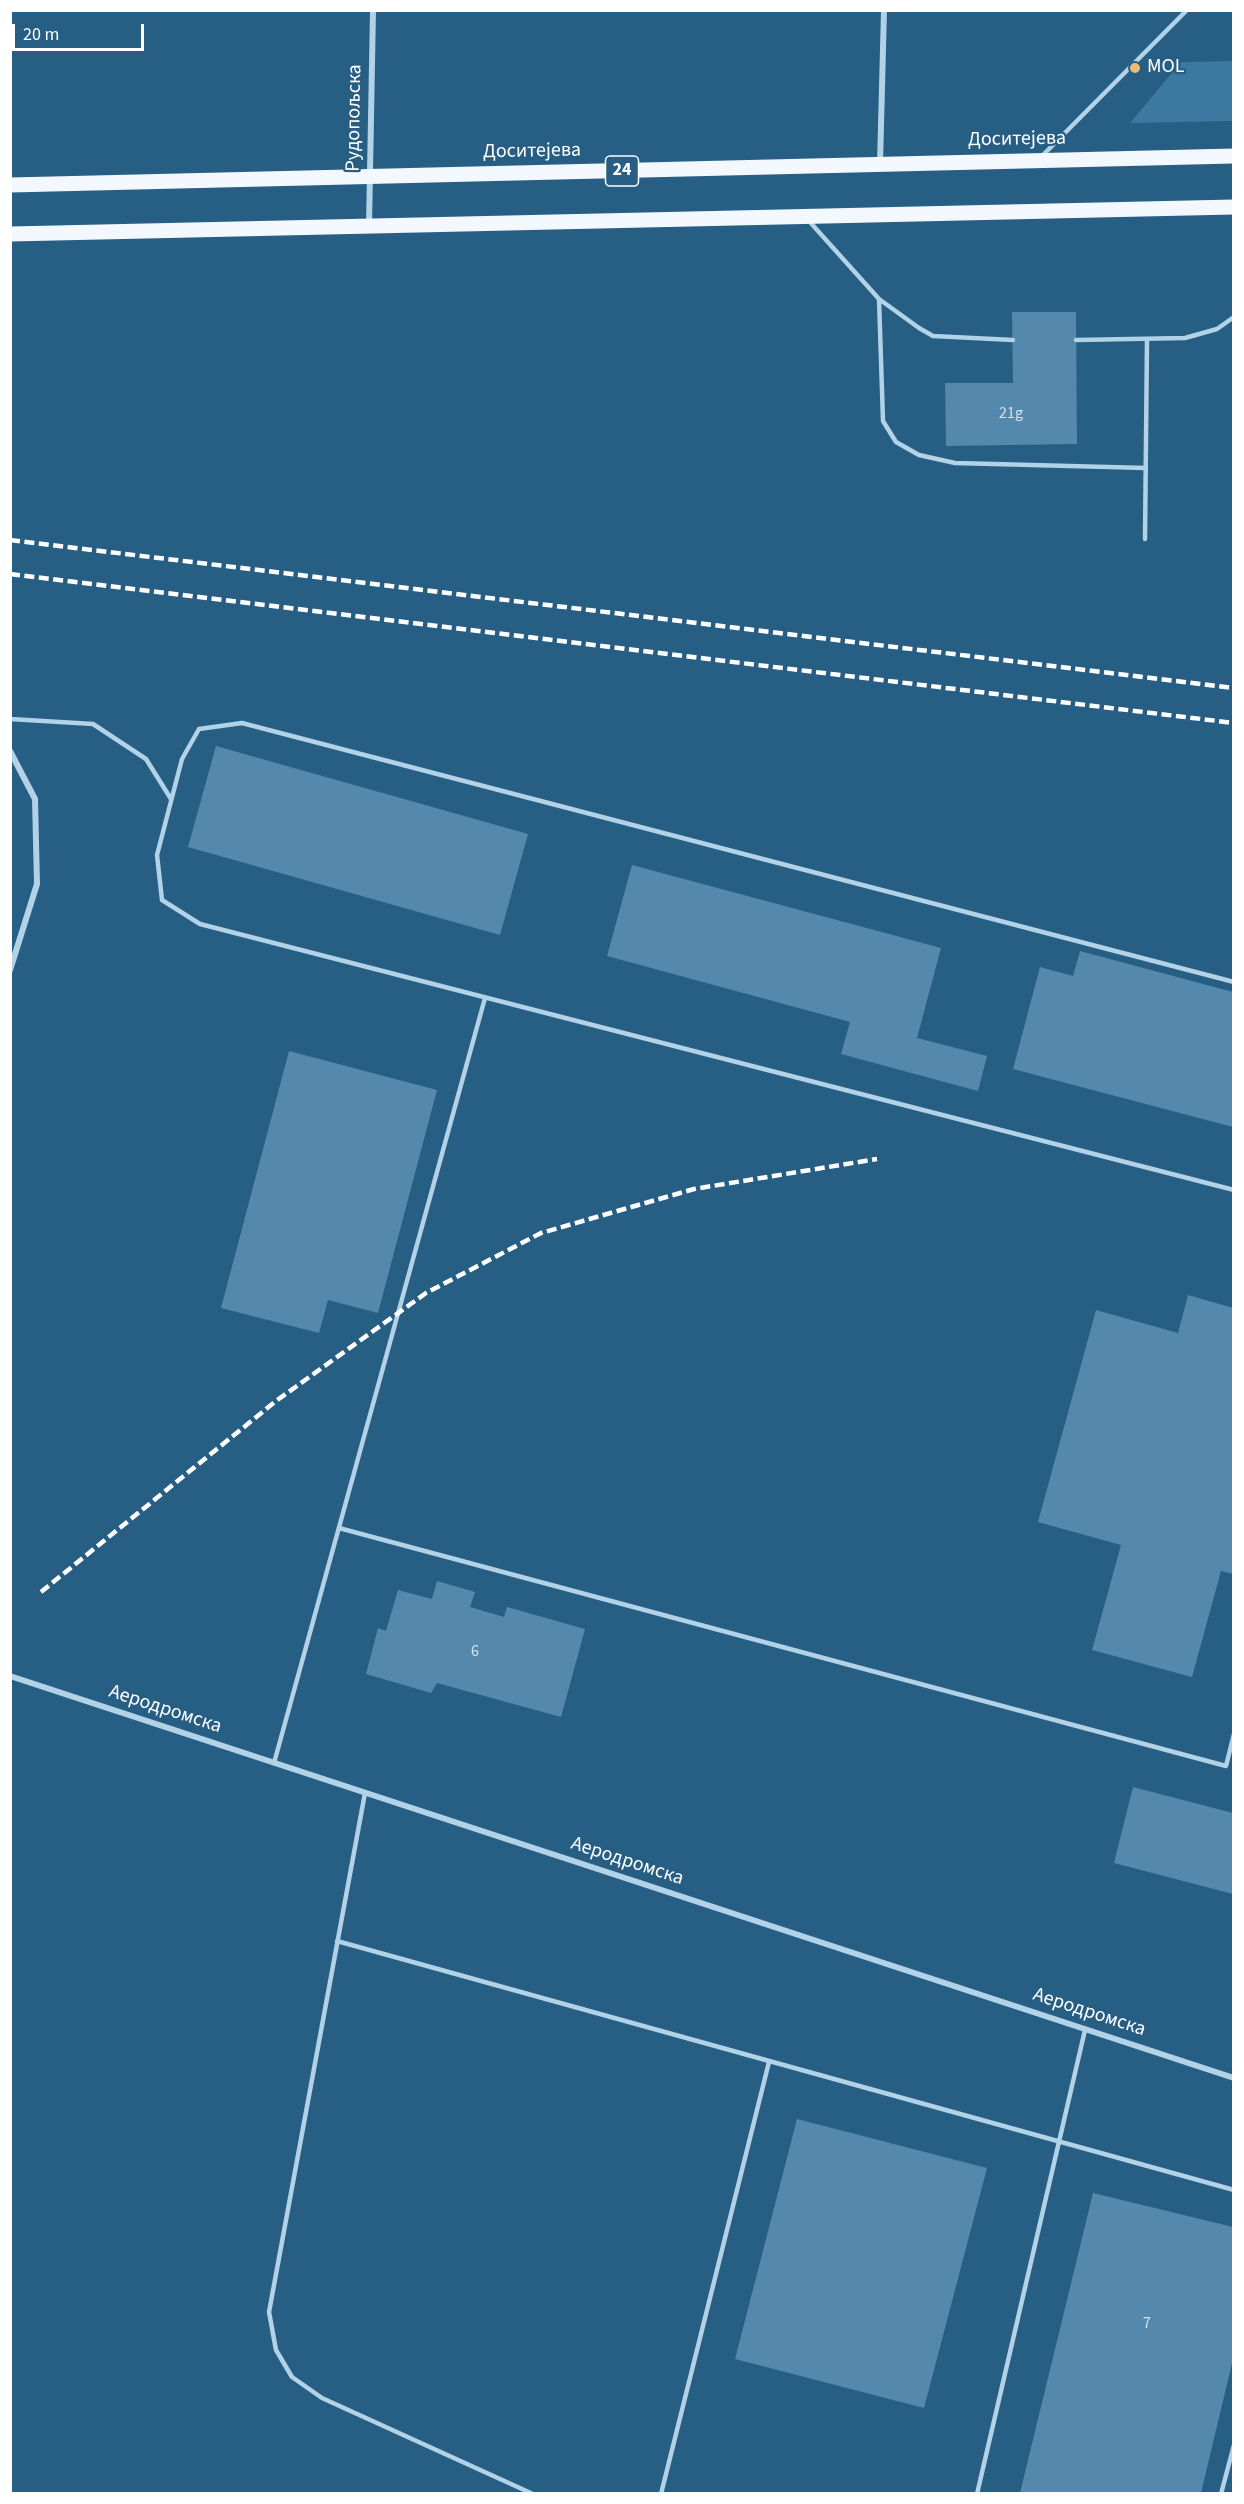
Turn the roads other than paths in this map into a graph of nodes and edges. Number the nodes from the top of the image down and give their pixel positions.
1 (373, 10) edge
2 (884, 10) edge
3 (1187, 10) edge
4 (1233, 156) edge
5 (1038, 161) junction
6 (880, 165) junction
7 (370, 177) junction
8 (10, 185) edge
9 (1233, 207) edge
10 (805, 217) junction
11 (369, 226) junction
12 (10, 234) edge
13 (879, 299) junction
14 (1233, 317) edge
15 (1013, 340) dead end
16 (1076, 340) dead end
17 (1148, 340) junction
18 (1146, 468) junction
19 (1145, 539) dead end
20 (10, 719) edge
21 (10, 751) edge
22 (171, 799) junction
23 (10, 970) edge
24 (1233, 982) edge
25 (485, 998) junction
26 (1233, 1191) edge
27 (339, 1528) junction
28 (10, 1676) edge
29 (1233, 1734) edge
30 (273, 1763) junction
31 (365, 1793) junction
32 (337, 1941) junction
33 (1085, 2030) junction
34 (769, 2062) junction
35 (1233, 2078) edge
36 (1059, 2143) junction
37 (1233, 2190) edge
38 (1233, 2445) edge
39 (533, 2493) edge
40 (661, 2493) edge
41 (977, 2493) edge
42 (1221, 2493) edge

1 - 7 street, Рудопољска
2 - 6 street
3 - 5 lane
4 - 5 main road, Доситејева / 24
5 - 6 main road, Доситејева / 24
6 - 7 main road, Доситејева / 24
7 - 8 main road, Доситејева / 24
7 - 11 street, Рудопољска
9 - 10 main road
10 - 11 main road
10 - 13 lane
11 - 12 main road
13 - 15 lane
13 - 18 lane
14 - 17 lane
16 - 17 lane
17 - 18 lane
18 - 19 lane
20 - 22 lane
21 - 23 street
22 - 24 lane
22 - 25 lane
25 - 26 lane
25 - 27 lane
27 - 29 lane
27 - 30 lane
28 - 30 street, Аеродромска
30 - 31 street, Аеродромска
31 - 32 lane
31 - 33 street, Аеродромска
32 - 34 lane
32 - 39 lane
33 - 35 street, Аеродромска
33 - 36 lane
34 - 36 lane
34 - 40 lane
36 - 37 lane
36 - 41 lane
38 - 42 lane

